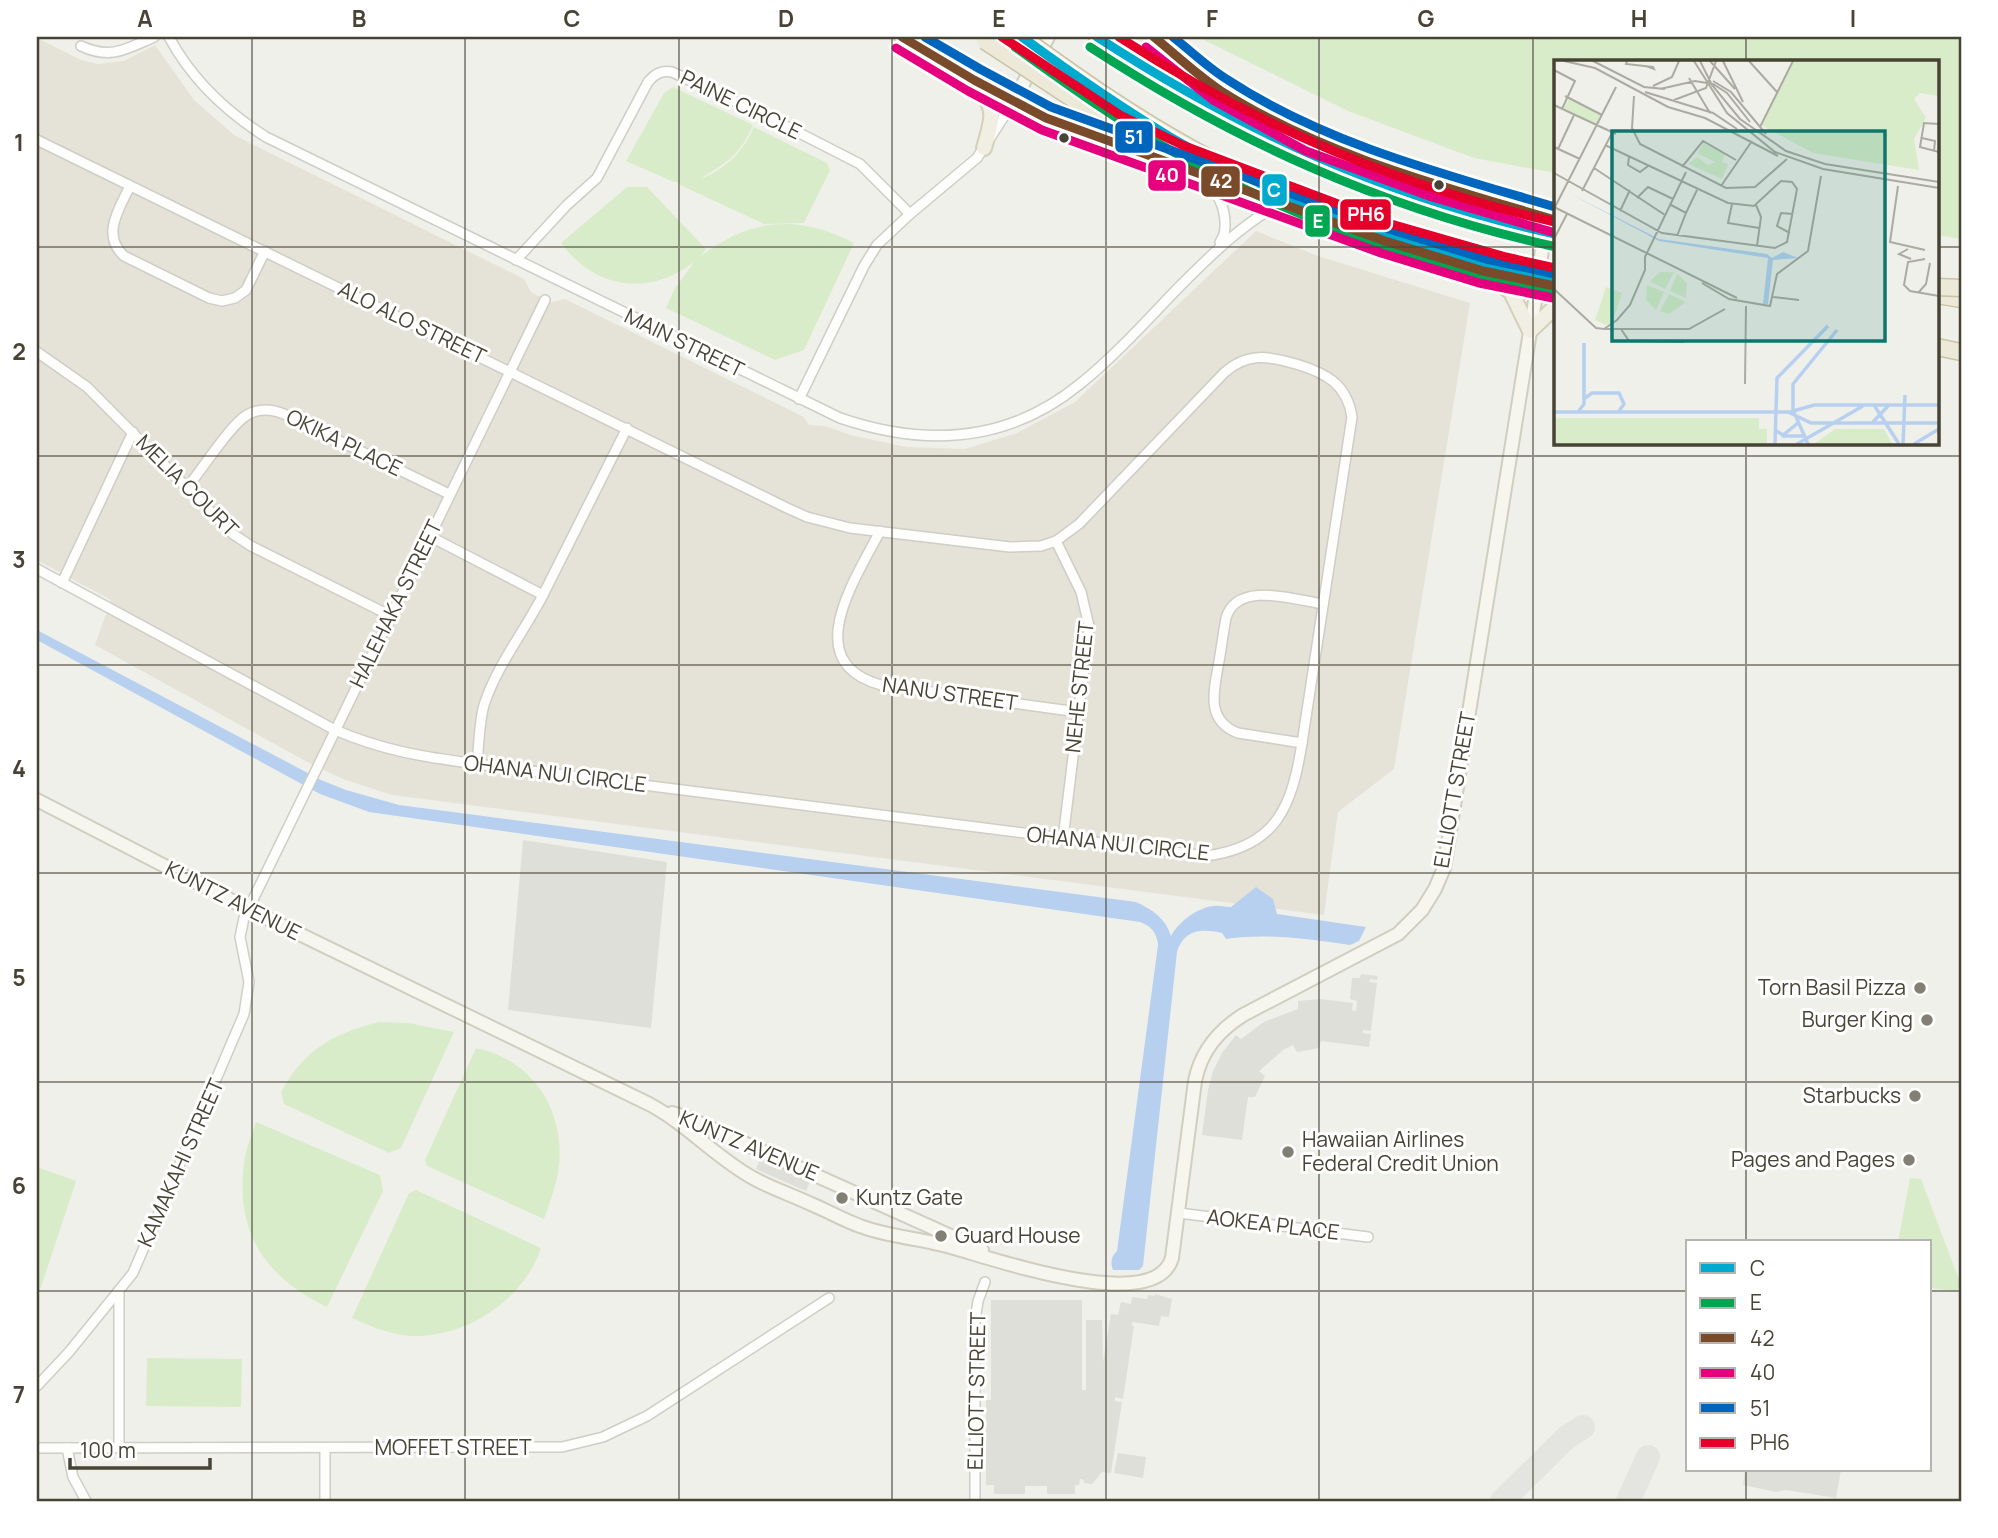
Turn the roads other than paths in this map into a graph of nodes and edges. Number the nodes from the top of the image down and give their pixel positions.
1 (154, 37) edge
2 (169, 37) edge
3 (902, 37) edge
4 (1022, 37) edge
5 (1048, 37) edge
6 (1097, 37) edge
7 (1134, 37) edge
8 (1154, 37) edge
9 (982, 39) edge
10 (81, 46) dead end
11 (974, 80) junction
12 (1014, 101) junction
13 (37, 140) edge
14 (1278, 141) junction
15 (984, 148) junction
16 (1190, 169) junction
17 (130, 186) junction
18 (1281, 203) junction
19 (910, 214) junction
20 (1332, 215) junction
21 (1550, 219) edge
22 (1554, 234) edge
23 (265, 251) junction
24 (1208, 258) junction
25 (516, 260) junction
26 (1483, 271) junction
27 (1554, 281) edge
28 (1538, 282) junction
29 (1554, 286) edge
30 (1938, 286) edge
31 (1961, 289) edge
32 (1938, 295) edge
33 (1961, 299) edge
34 (545, 300) dead end
35 (1554, 308) edge
36 (1530, 331) junction
37 (1961, 345) edge
38 (1938, 346) edge
39 (1938, 346) edge
40 (37, 352) edge
41 (1961, 352) edge
42 (511, 372) junction
43 (799, 399) junction
44 (627, 429) junction
45 (133, 432) junction
46 (187, 488) junction
47 (449, 494) junction
48 (787, 508) joint
49 (880, 531) junction
50 (431, 537) junction
51 (1056, 541) junction
52 (37, 569) edge
53 (62, 583) junction
54 (543, 595) junction
55 (1323, 604) junction
56 (391, 616) junction
57 (1078, 712) junction
58 (335, 730) junction
59 (1302, 743) junction
60 (477, 764) junction
61 (37, 800) edge
62 (1063, 839) junction
63 (248, 909) junction
64 (658, 1109) junction
65 (1179, 1213) junction
66 (1368, 1237) dead end
67 (995, 1258) junction
68 (985, 1282) dead end
69 (119, 1292) junction
70 (829, 1298) dead end
71 (37, 1386) edge
72 (37, 1448) edge
73 (67, 1448) junction
74 (119, 1448) junction
75 (325, 1449) junction
76 (86, 1501) edge
77 (325, 1501) edge
78 (975, 1501) edge

1 - 10 street
2 - 25 street, MAIN STREET
3 - 11 main road
4 - 20 highway, bridge
5 - 12 street
6 - 14 highway
7 - 14 highway
8 - 21 main road
9 - 20 highway, bridge
11 - 12 main road
11 - 15 main road
12 - 15 street
12 - 16 main road
13 - 17 street, ALO ALO STREET
14 - 22 highway, bridge
15 - 19 street
16 - 18 main road
16 - 24 street, MAIN STREET
17 - 23 street, ALO ALO STREET
17 - 23 street
18 - 24 street, MAIN STREET
18 - 26 main road
19 - 25 street, PAINE CIRCLE
19 - 43 street
20 - 27 highway, bridge
21 - 28 street, ELLIOTT STREET
23 - 42 street, ALO ALO STREET
24 - 43 street, MAIN STREET
25 - 43 street, MAIN STREET
26 - 28 main road
26 - 36 main road
28 - 29 main road
28 - 36 street, ELLIOTT STREET
30 - 31 highway, bridge
32 - 33 highway
34 - 42 street, HALEHAKA STREET
35 - 36 main road
36 - 65 street, ELLIOTT STREET
37 - 38 highway
39 - 41 highway
40 - 45 street, MELIA COURT
42 - 44 street, ALO ALO STREET
42 - 47 street, HALEHAKA STREET
44 - 48 street, ALO ALO STREET
44 - 54 street
45 - 46 street, MELIA COURT
45 - 53 street
46 - 47 street, OKIKA PLACE
46 - 56 street, MELIA COURT
47 - 50 street, HALEHAKA STREET
48 - 49 street, OHANA NUI CIRCLE
49 - 51 street, OHANA NUI CIRCLE
49 - 57 street, NANU STREET
50 - 54 street
50 - 56 street, HALEHAKA STREET
51 - 55 street, OHANA NUI CIRCLE
51 - 57 street, NEHE STREET
52 - 53 street, OHANA NUI CIRCLE
53 - 58 street, OHANA NUI CIRCLE
54 - 60 street
55 - 59 street, OHANA NUI CIRCLE
55 - 59 street
56 - 58 street, HALEHAKA STREET
57 - 62 street, NEHE STREET
58 - 60 street, OHANA NUI CIRCLE
58 - 63 street, HALEHAKA STREET
59 - 62 street, OHANA NUI CIRCLE
60 - 62 street, OHANA NUI CIRCLE
61 - 63 street, KUNTZ AVENUE
63 - 64 street, KUNTZ AVENUE
63 - 69 street, KAMAKAHI STREET
64 - 67 street, KUNTZ AVENUE
64 - 67 street, KUNTZ AVENUE
65 - 66 street, AOKEA PLACE
65 - 67 street, ELLIOTT STREET
68 - 78 street, ELLIOTT STREET
69 - 71 street, KAMAKAHI STREET
69 - 74 street
70 - 75 street, MOFFET STREET
72 - 73 street, MOFFET STREET
73 - 74 street, MOFFET STREET
73 - 76 street
74 - 75 street, MOFFET STREET
75 - 77 street

